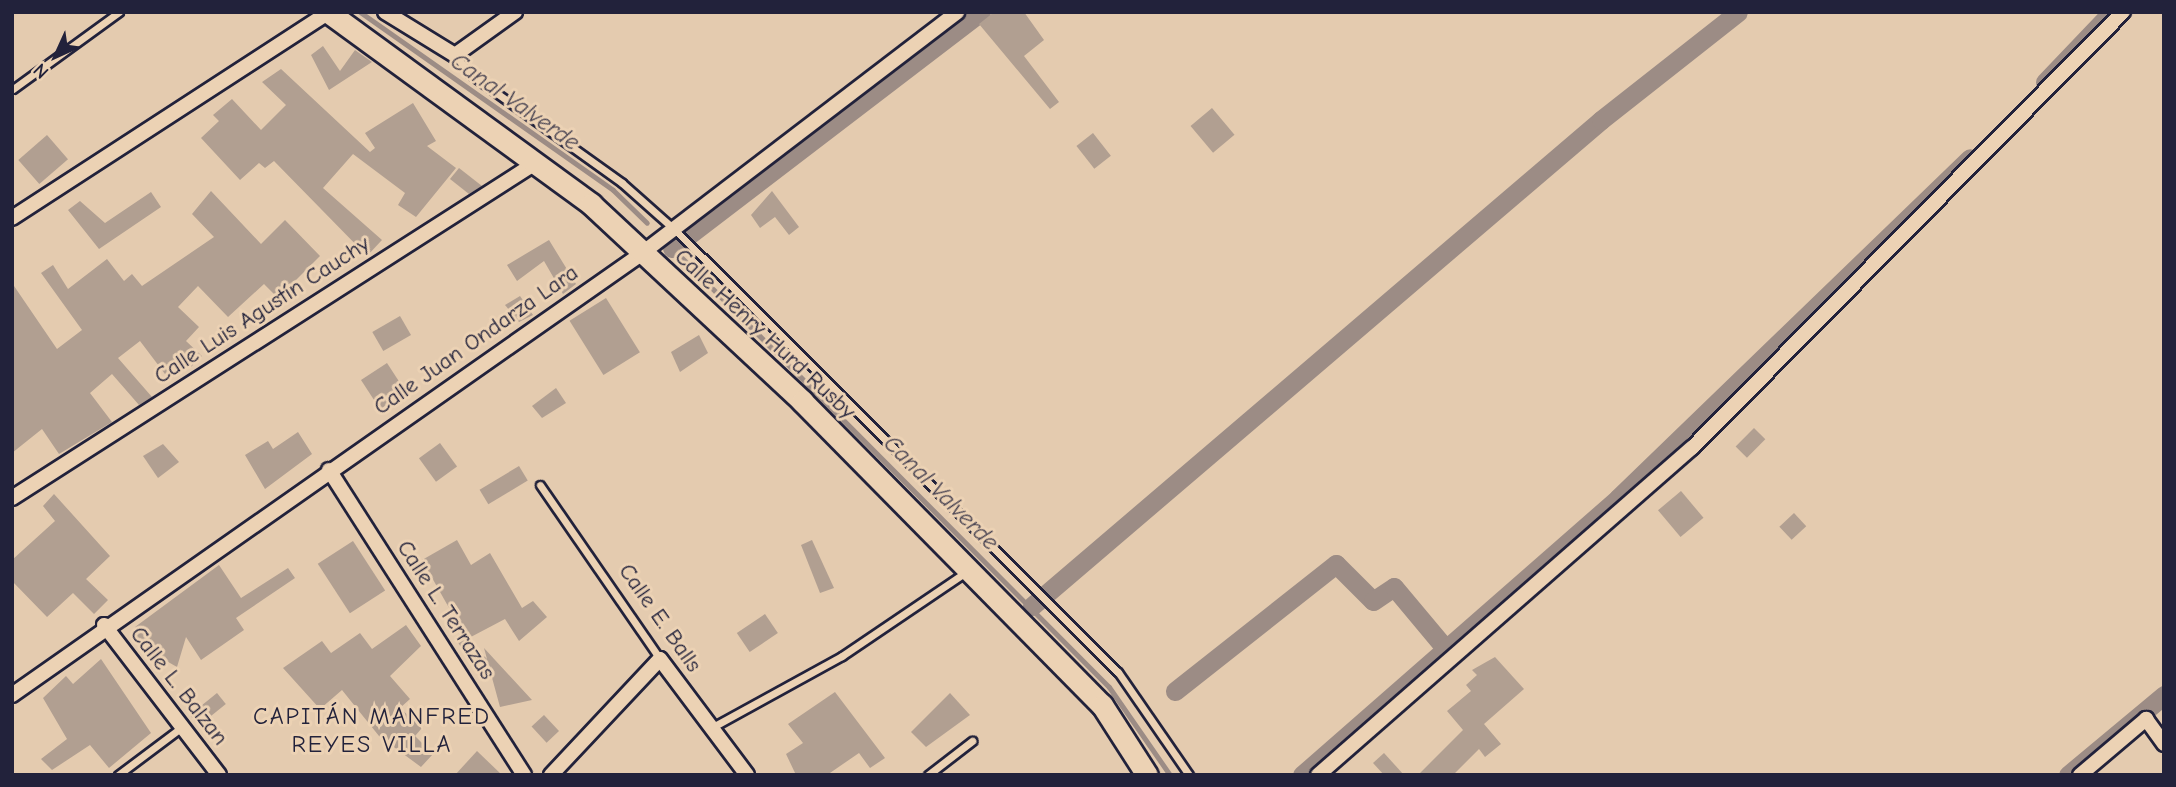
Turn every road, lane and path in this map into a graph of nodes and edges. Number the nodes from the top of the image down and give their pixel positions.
1 (119, 12) edge
2 (329, 12) edge
3 (384, 12) edge
4 (514, 12) edge
5 (957, 12) edge
6 (2123, 12) edge
7 (456, 55) junction
8 (13, 89) edge
9 (537, 162) junction
10 (12, 218) edge
11 (674, 229) junction
12 (642, 254) junction
13 (329, 470) junction
14 (540, 485) dead end
15 (12, 498) edge
16 (969, 569) junction
17 (103, 625) junction
18 (660, 659) junction
19 (12, 695) edge
20 (182, 727) junction
21 (710, 729) junction
22 (972, 741) dead end
23 (2164, 744) edge
24 (118, 775) edge
25 (219, 775) edge
26 (524, 775) edge
27 (551, 775) edge
28 (747, 775) edge
29 (928, 775) edge
30 (1147, 775) edge
31 (1189, 775) edge
32 (1318, 775) edge
33 (2080, 775) edge

1 - 8 lane
2 - 9 street, Calle Henry Hurd Rusby
2 - 10 street
3 - 7 street, Calle Henry Hurd Rusby
4 - 7 street
5 - 11 street, Calle Juan Ondarza Lara
6 - 32 street
7 - 11 lane, Calle Henry Hurd Rusby
9 - 12 street, Calle Henry Hurd Rusby
9 - 15 street, Calle Luis Agustín Cauchy
11 - 12 street, Calle Juan Ondarza Lara
11 - 31 lane, Calle Henry Hurd Rusby
12 - 13 street, Calle Juan Ondarza Lara
12 - 16 street, Calle Henry Hurd Rusby
13 - 17 street, Calle Juan Ondarza Lara
13 - 26 street, Calle L. Terrazas
14 - 18 lane, Calle E. Balls
16 - 21 lane
16 - 30 street, Calle Henry Hurd Rusby
17 - 19 street, Calle Juan Ondarza Lara
17 - 20 street, Calle L. Balzan
18 - 21 street, Calle E. Balls
18 - 27 street
20 - 24 lane
20 - 25 street, Calle L. Balzan
21 - 28 street, Calle E. Balls
22 - 29 lane
23 - 33 street

